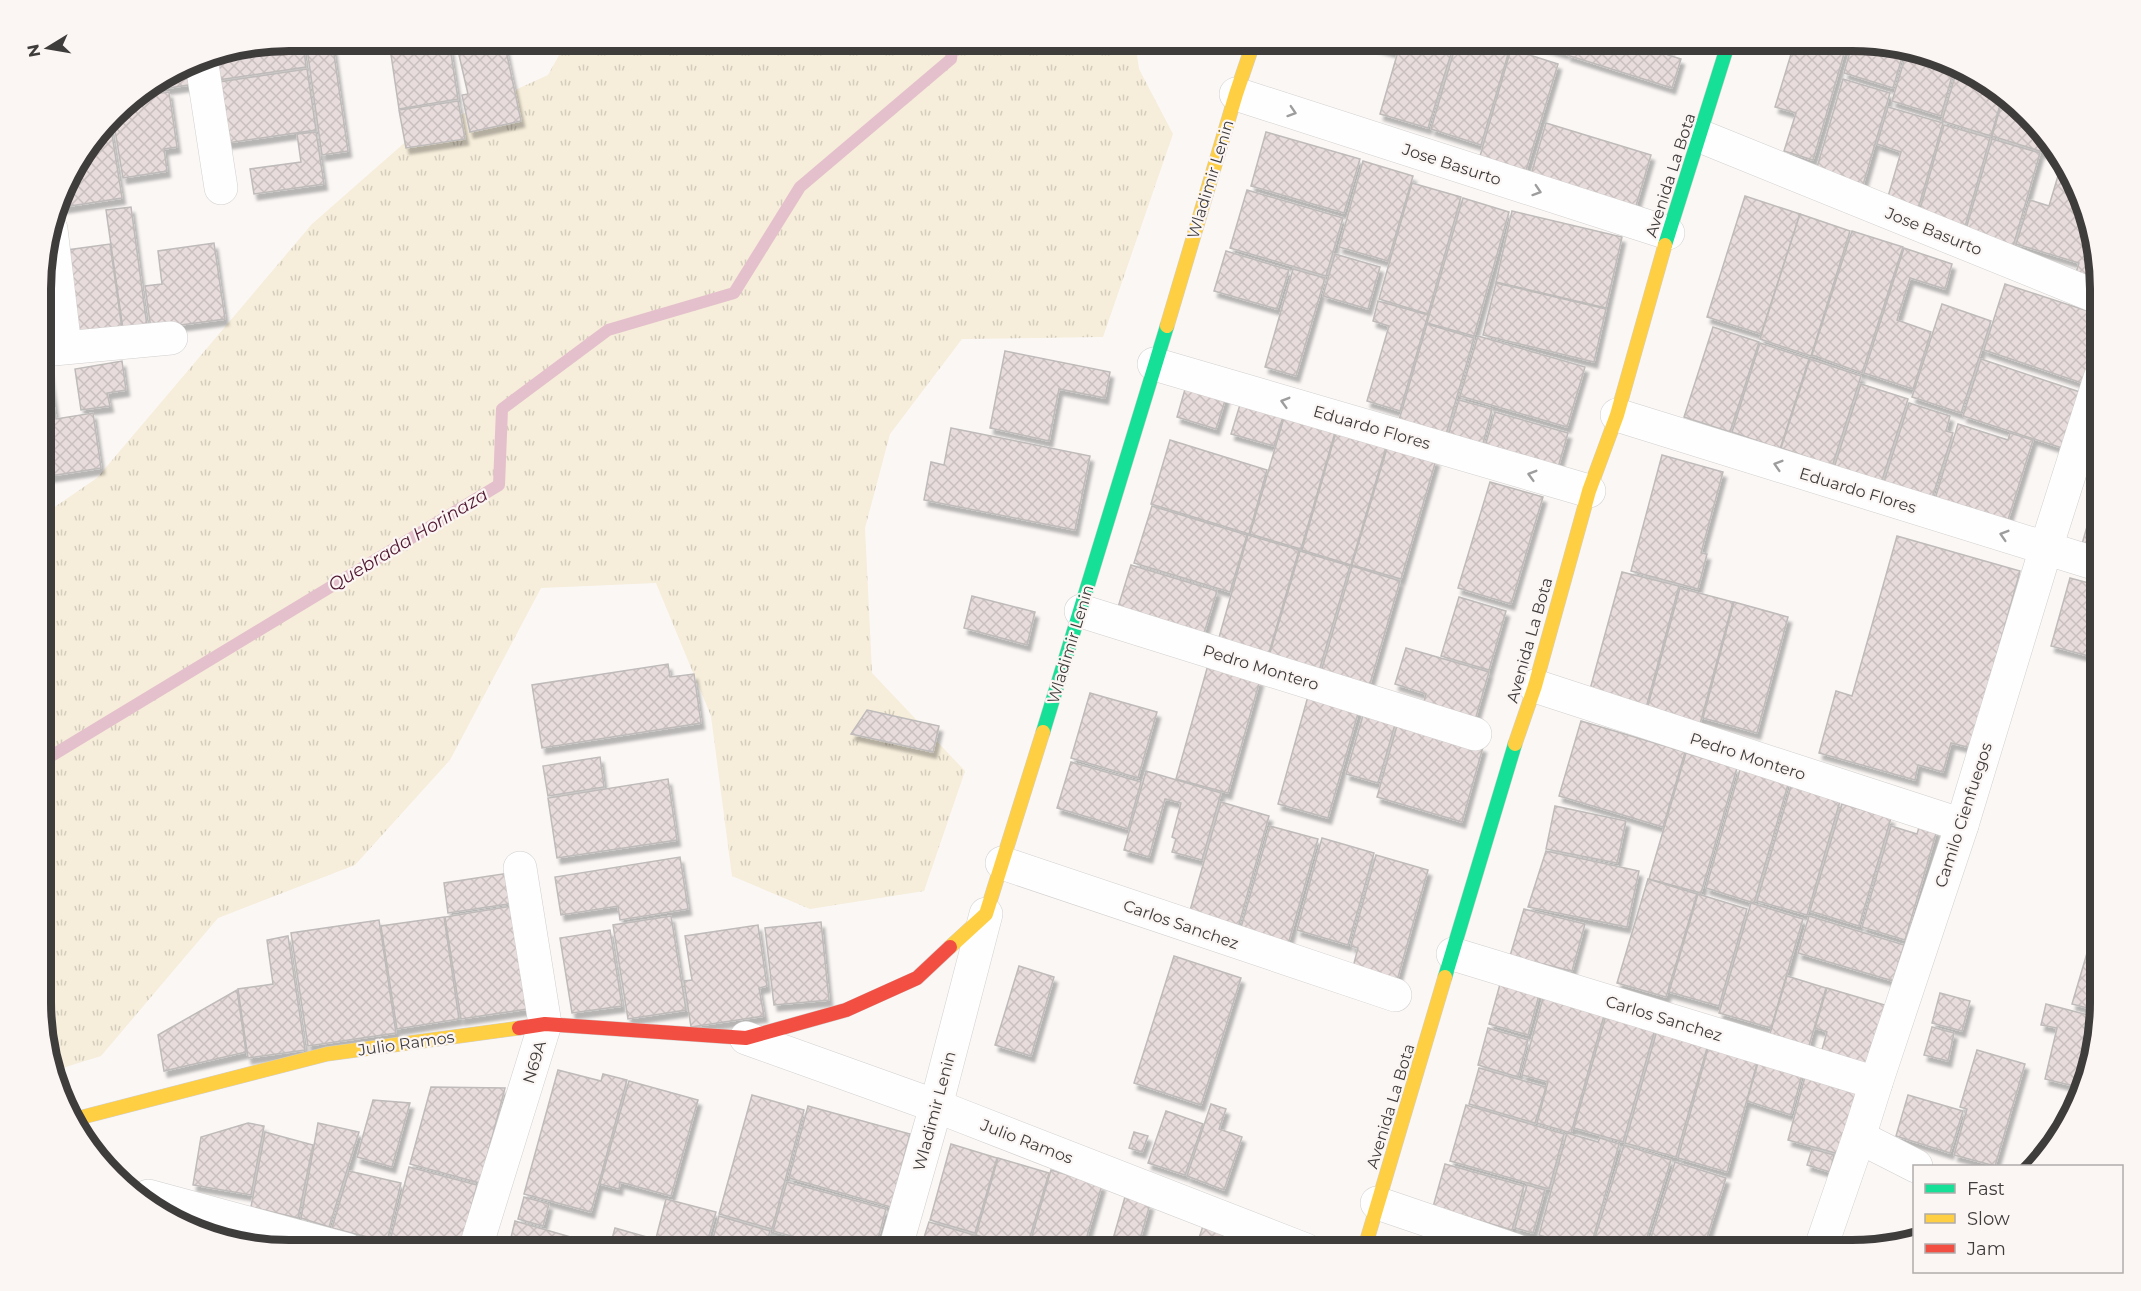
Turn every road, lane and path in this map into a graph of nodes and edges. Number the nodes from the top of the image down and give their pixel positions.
1 (1250, 51) edge
2 (1726, 51) edge
3 (202, 67) edge
4 (1236, 94) junction
5 (1700, 136) junction
6 (221, 188) dead end
7 (1668, 233) junction
8 (52, 272) edge
9 (2090, 294) edge
10 (171, 338) dead end
11 (54, 348) edge
12 (1154, 364) junction
13 (2090, 409) edge
14 (1617, 415) junction
15 (1589, 491) junction
16 (2046, 548) junction
17 (2090, 562) edge
18 (1081, 611) junction
19 (1535, 686) junction
20 (1475, 734) dead end
21 (1962, 825) junction
22 (1002, 863) junction
23 (520, 868) dead end
24 (986, 914) junction
25 (1453, 954) junction
26 (1395, 996) dead end
27 (545, 1024) junction
28 (746, 1038) junction
29 (1876, 1083) junction
30 (936, 1106) junction
31 (81, 1117) edge
32 (1859, 1137) junction
33 (1913, 1165) edge
34 (153, 1197) edge
35 (1377, 1203) junction
36 (308, 1240) edge
37 (478, 1240) edge
38 (898, 1240) edge
39 (1280, 1240) edge
40 (1367, 1240) edge
41 (1486, 1240) edge
42 (1823, 1240) edge

1 - 4 street, Wladimir Lenin
2 - 5 street, Avenida La Bota
3 - 6 street
4 -> 7 street, Jose Basurto
4 - 12 street, Wladimir Lenin
5 - 7 street, Avenida La Bota
5 - 9 street, Jose Basurto
7 - 14 street, Avenida La Bota
8 - 11 street
10 - 11 street
15 -> 12 street, Eduardo Flores
12 - 18 street, Wladimir Lenin
13 - 16 street, Camilo Cienfuegos
14 - 15 street, Avenida La Bota
16 -> 14 street, Eduardo Flores
15 - 19 street, Avenida La Bota
16 - 17 street, Eduardo Flores
16 - 21 street, Camilo Cienfuegos
18 - 20 street, Pedro Montero
18 - 22 street, Wladimir Lenin
19 - 21 street, Pedro Montero
19 - 25 street, Avenida La Bota
21 - 29 street, Camilo Cienfuegos
22 - 24 street, Wladimir Lenin
22 - 26 street, Carlos Sanchez
23 - 27 street, N69A
24 - 28 street, Julio Ramos
24 - 30 street, Wladimir Lenin
25 - 29 street, Carlos Sanchez
25 - 35 street, Avenida La Bota
27 - 28 street, Julio Ramos
27 - 31 street, Julio Ramos
27 - 37 street, N69A
28 - 30 street, Julio Ramos
29 - 32 street, Camilo Cienfuegos
30 - 38 street, Wladimir Lenin
30 - 39 street, Julio Ramos
32 - 33 street
32 - 42 street, Camilo Cienfuegos
34 - 36 street
35 - 40 street, Avenida La Bota
35 - 41 street

